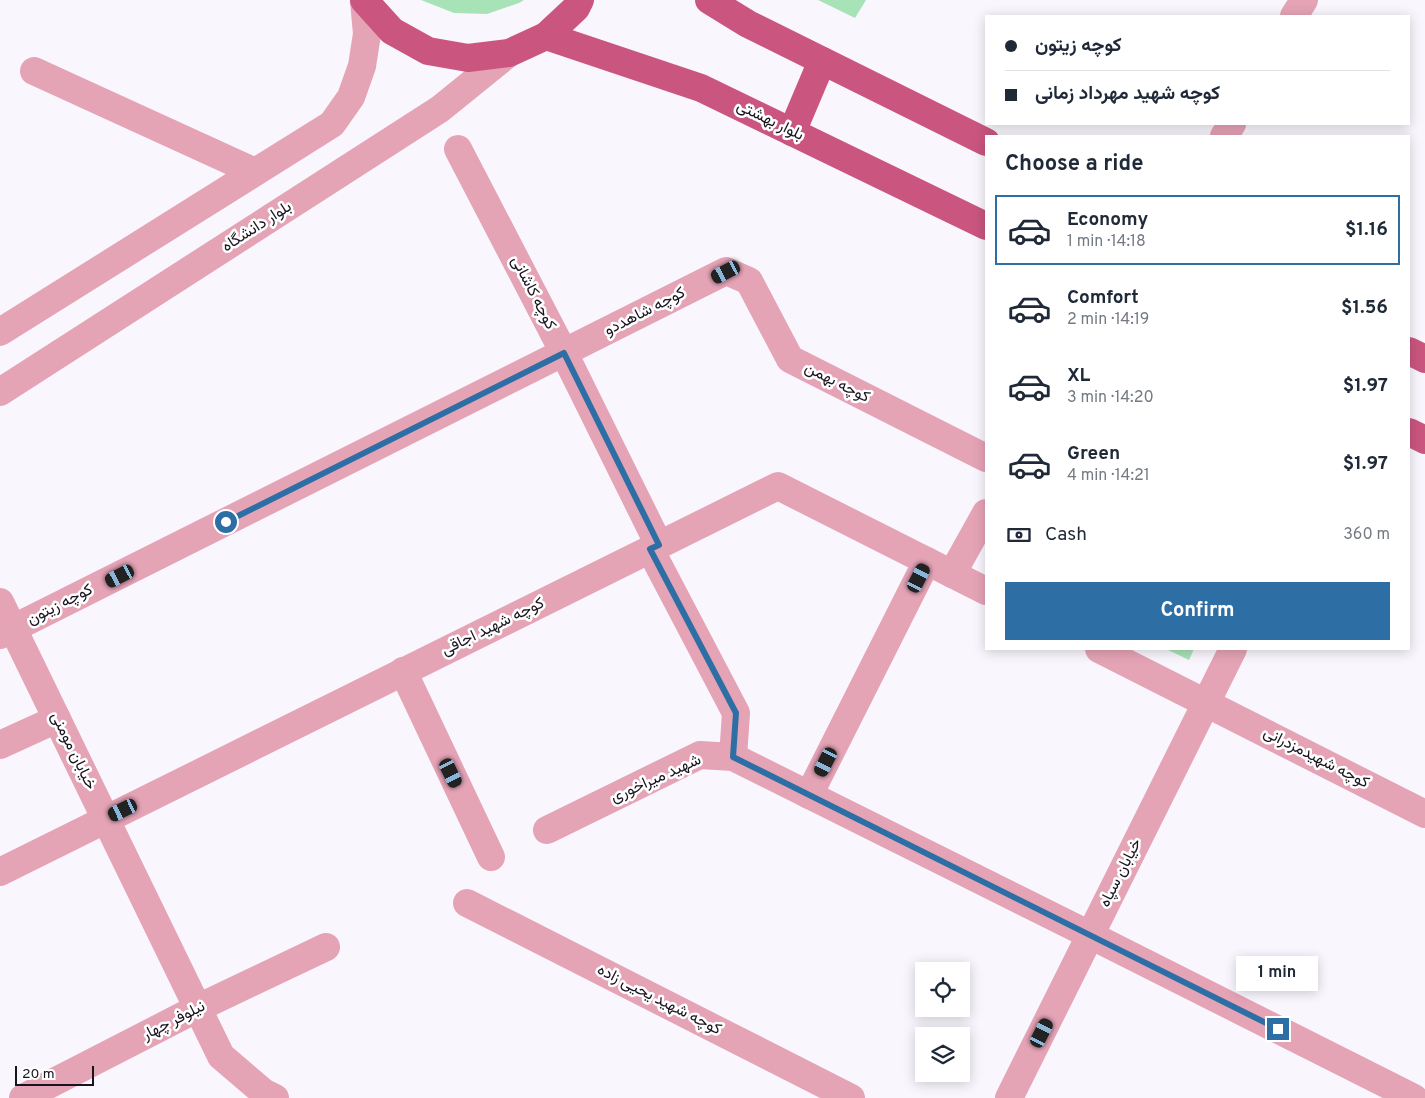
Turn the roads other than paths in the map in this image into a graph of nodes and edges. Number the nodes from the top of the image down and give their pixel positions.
1 (580, 0) edge
2 (709, 0) edge
3 (1304, 0) edge
4 (364, 1) edge
5 (1295, 15) edge
6 (546, 36) junction
7 (508, 53) junction
8 (822, 61) junction
9 (34, 71) dead end
10 (792, 132) junction
11 (985, 142) edge
12 (458, 149) dead end
13 (255, 172) junction
14 (985, 226) edge
15 (726, 272) joint
16 (0, 332) edge
17 (1410, 352) edge
18 (564, 353) junction
19 (1425, 359) edge
20 (0, 392) edge
21 (1410, 432) edge
22 (1425, 440) edge
23 (985, 457) edge
24 (985, 515) edge
25 (655, 547) junction
26 (927, 561) junction
27 (952, 574) junction
28 (985, 590) edge
29 (0, 602) edge
30 (7, 632) edge
31 (1101, 650) edge
32 (1232, 650) edge
33 (403, 671) junction
34 (1206, 703) junction
35 (57, 719) junction
36 (0, 745) edge
37 (733, 757) junction
38 (809, 795) junction
39 (1425, 814) edge
40 (106, 818) junction
41 (547, 830) dead end
42 (491, 857) dead end
43 (0, 872) edge
44 (467, 903) dead end
45 (1090, 935) junction
46 (326, 947) dead end
47 (198, 1008) junction
48 (23, 1098) edge
49 (275, 1098) edge
50 (851, 1098) edge
51 (1009, 1098) edge
52 (1414, 1098) edge

1 - 6 main road
2 - 8 main road
3 - 5 street
4 - 7 main road
4 - 13 street
6 - 7 main road
6 - 10 main road, بلوار بهشتی
7 - 20 street, بلوار دانشگاه
8 - 10 main road
8 - 11 main road
9 - 13 street
10 - 14 main road, بلوار بهشتی
12 - 18 street, کوچه کاشانی
13 - 16 street
15 - 18 street, کوچه شاهددو
15 - 23 street, کوچه بهمن
17 - 19 main road
18 - 25 street, کوچه کاشانی
18 - 30 street, کوچه زیتون
21 - 22 main road
24 - 27 street
25 - 26 street, کوچه شهید اجاقی
25 - 33 street, کوچه شهید اجاقی
25 - 37 street, کوچه کاشانی
26 - 27 street, کوچه شهید اجاقی
26 - 38 street
27 - 28 street, کوچه شهید اجاقی
29 - 30 street, خیابان مومنی
30 - 35 street, خیابان مومنی
31 - 34 street
32 - 34 street, خیابان سپاه
33 - 40 street, کوچه شهید اجاقی
33 - 42 street
34 - 39 street, کوچه شهیدمزدرانی
34 - 45 street, خیابان سپاه
35 - 36 street
35 - 40 street, خیابان مومنی
37 - 38 street, شهید میراخوری
37 - 41 street, شهید میراخوری
38 - 45 street, شهید میراخوری
40 - 43 street, کوچه شهید اجاقی
40 - 47 street, خیابان مومنی
44 - 50 street, کوچه شهید یحیی زاده
45 - 51 street, خیابان سپاه
45 - 52 street, شهید میراخوری
46 - 47 street, نیلوفر چهار
47 - 48 street, نیلوفر چهار
47 - 49 street, خیابان مومنی

